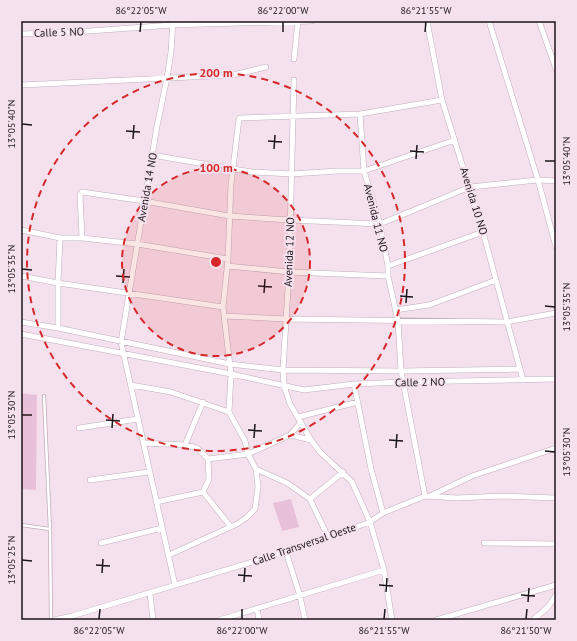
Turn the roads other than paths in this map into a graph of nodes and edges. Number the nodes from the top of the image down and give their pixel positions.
1 (298, 21) edge
2 (312, 21) edge
3 (428, 21) edge
4 (489, 21) edge
5 (539, 21) edge
6 (172, 23) edge
7 (21, 34) edge
8 (294, 59) dead end
9 (266, 67) dead end
10 (556, 69) edge
11 (167, 78) junction
12 (294, 80) dead end
13 (21, 85) edge
14 (442, 100) junction
15 (360, 114) junction
16 (294, 117) junction
17 (455, 140) junction
18 (152, 155) junction
19 (233, 170) junction
20 (364, 170) junction
21 (292, 174) junction
22 (538, 180) junction
23 (556, 181) edge
24 (470, 187) junction
25 (144, 200) junction
26 (229, 216) junction
27 (290, 220) junction
28 (380, 224) junction
29 (21, 230) edge
30 (483, 232) junction
31 (60, 238) junction
32 (82, 238) junction
33 (137, 244) junction
34 (556, 247) edge
35 (228, 259) junction
36 (227, 266) junction
37 (388, 266) junction
38 (289, 272) junction
39 (21, 276) edge
40 (388, 276) junction
41 (496, 280) junction
42 (58, 283) junction
43 (130, 293) junction
44 (223, 307) junction
45 (395, 310) junction
46 (556, 313) edge
47 (224, 316) junction
48 (287, 319) junction
49 (398, 321) junction
50 (21, 322) edge
51 (507, 322) junction
52 (58, 328) junction
53 (21, 334) edge
54 (122, 342) junction
55 (124, 353) junction
56 (230, 364) junction
57 (520, 369) junction
58 (283, 370) junction
59 (401, 371) junction
60 (231, 374) junction
61 (556, 379) edge
62 (523, 380) junction
63 (403, 382) junction
64 (354, 384) junction
65 (131, 385) junction
66 (284, 386) junction
67 (44, 396) dead end
68 (203, 402) junction
69 (358, 402) junction
70 (229, 412) junction
71 (298, 417) junction
72 (138, 419) junction
73 (301, 422) junction
74 (79, 428) dead end
75 (290, 435) junction
76 (311, 440) junction
77 (143, 443) junction
78 (185, 445) junction
79 (556, 448) edge
80 (248, 454) junction
81 (208, 460) junction
82 (256, 469) junction
83 (149, 472) junction
84 (343, 472) junction
85 (90, 480) dead end
86 (203, 492) junction
87 (427, 496) junction
88 (310, 498) junction
89 (556, 498) edge
90 (156, 502) junction
91 (383, 513) junction
92 (370, 522) junction
93 (21, 525) edge
94 (231, 527) junction
95 (162, 528) junction
96 (50, 529) junction
97 (328, 537) junction
98 (101, 543) dead end
99 (484, 543) dead end
100 (556, 544) edge
101 (286, 552) junction
102 (169, 554) junction
103 (384, 570) junction
104 (174, 585) junction
105 (556, 585) edge
106 (150, 593) junction
107 (556, 595) edge
108 (300, 596) junction
109 (257, 608) junction
110 (72, 618) edge
111 (53, 620) edge
112 (153, 620) edge
113 (219, 620) edge
114 (259, 620) edge
115 (305, 620) edge
116 (392, 620) edge
117 (436, 620) edge
118 (533, 620) edge

1 - 2 street, Calle 5 NO
1 - 6 street, Calle 5 NO
1 - 8 street
3 - 14 street, Avenida 10 NO
4 - 22 street
5 - 10 street
6 - 7 street, Calle 5 NO
6 - 11 street, Avenida 14 NO
9 - 11 street
11 - 13 street
11 - 18 street, Avenida 14 NO
12 - 16 street, Avenida 12 NO
14 - 15 street
14 - 17 street, Avenida 10 NO
15 - 16 street
15 - 20 street, Avenida 11 NO
16 - 19 street
16 - 21 street, Avenida 12 NO
17 - 20 street
17 - 24 street, Avenida 10 NO
18 - 19 street
18 - 25 street, Avenida 14 NO
19 - 21 street
19 - 26 street
20 - 21 street
20 - 28 street, Avenida 11 NO
21 - 27 street, Avenida 12 NO
22 - 23 street
22 - 24 street
22 - 34 street
24 - 28 street
24 - 30 street, Avenida 10 NO
25 - 26 street
25 - 32 street
25 - 33 street, Avenida 14 NO
26 - 27 street
26 - 35 street
27 - 28 street
27 - 38 street, Avenida 12 NO
28 - 37 street, Avenida 11 NO
29 - 31 street
30 - 37 street
30 - 41 street, Avenida 10 NO
31 - 32 street
31 - 42 street
32 - 33 street
33 - 35 street
33 - 43 street, Avenida 14 NO
35 - 36 street
36 - 38 street
36 - 44 street
37 - 40 street, Avenida 11 NO
38 - 40 street
38 - 48 street, Avenida 12 NO
39 - 42 street
40 - 45 street, Avenida 11 NO
41 - 45 street
41 - 51 street, Avenida 10 NO
42 - 43 street
42 - 52 street
43 - 44 street
43 - 54 street, Avenida 14 NO
44 - 47 street
45 - 49 street, Avenida 11 NO
46 - 51 street
47 - 48 street
47 - 56 street
48 - 49 street
48 - 58 street, Avenida 12 NO
49 - 51 street
49 - 59 street, Avenida 11 NO
50 - 52 street
51 - 57 street, Avenida 10 NO
52 - 54 street
53 - 55 street, Calle 2 NO
54 - 55 street, Avenida 14 NO
54 - 56 street
55 - 60 street, Calle 2 NO
55 - 65 street, Avenida 14 NO
56 - 58 street
56 - 60 street
57 - 59 street
57 - 62 street, Avenida 10 NO
58 - 59 street
58 - 66 street, Avenida 12 NO
59 - 63 street, Avenida 11 NO
60 - 66 street, Calle 2 NO
60 - 70 street
61 - 62 street, Calle 2 NO
62 - 63 street, Calle 2 NO
63 - 64 street, Calle 2 NO
63 - 87 street, Avenida 11 NO
64 - 66 street, Calle 2 NO
64 - 69 street
65 - 68 street
65 - 72 street, Avenida 14 NO
66 - 71 street, Avenida 12 NO
67 - 96 lane
68 - 70 street
68 - 78 street
69 - 71 street
69 - 91 street
70 - 80 street
71 - 73 street, Avenida 12 NO
72 - 74 street
72 - 77 street, Avenida 14 NO
73 - 75 street
73 - 76 street, Avenida 12 NO
75 - 76 street
75 - 80 street
76 - 84 street, Avenida 12 NO
77 - 78 street
77 - 83 street, Avenida 14 NO
78 - 81 street
79 - 87 street
80 - 81 street
80 - 82 street
81 - 86 street
82 - 88 street
82 - 94 street
83 - 85 street
83 - 90 street, Avenida 14 NO
84 - 88 street
84 - 92 street, Avenida 12 NO
86 - 90 street
86 - 94 street
87 - 89 street, Calle Transversal Oeste
87 - 91 street, Calle Transversal Oeste
88 - 97 street
90 - 95 street, Avenida 14 NO
91 - 92 street, Calle Transversal Oeste
92 - 97 street, Calle Transversal Oeste
92 - 103 street, Avenida 12 NO
93 - 96 lane
94 - 102 street
95 - 98 street
95 - 102 street, Avenida 14 NO
96 - 111 lane
97 - 101 street, Calle Transversal Oeste
99 - 100 street
101 - 104 street, Calle Transversal Oeste
101 - 108 street
102 - 104 street, Avenida 14 NO
103 - 108 street
103 - 116 street, Avenida 12 NO
104 - 106 street, Calle Transversal Oeste
105 - 117 street
106 - 110 street, Calle Transversal Oeste
106 - 112 street
107 - 118 street
108 - 109 street
108 - 115 street
109 - 113 street
109 - 114 street
110 - 111 street, Calle Transversal Oeste

